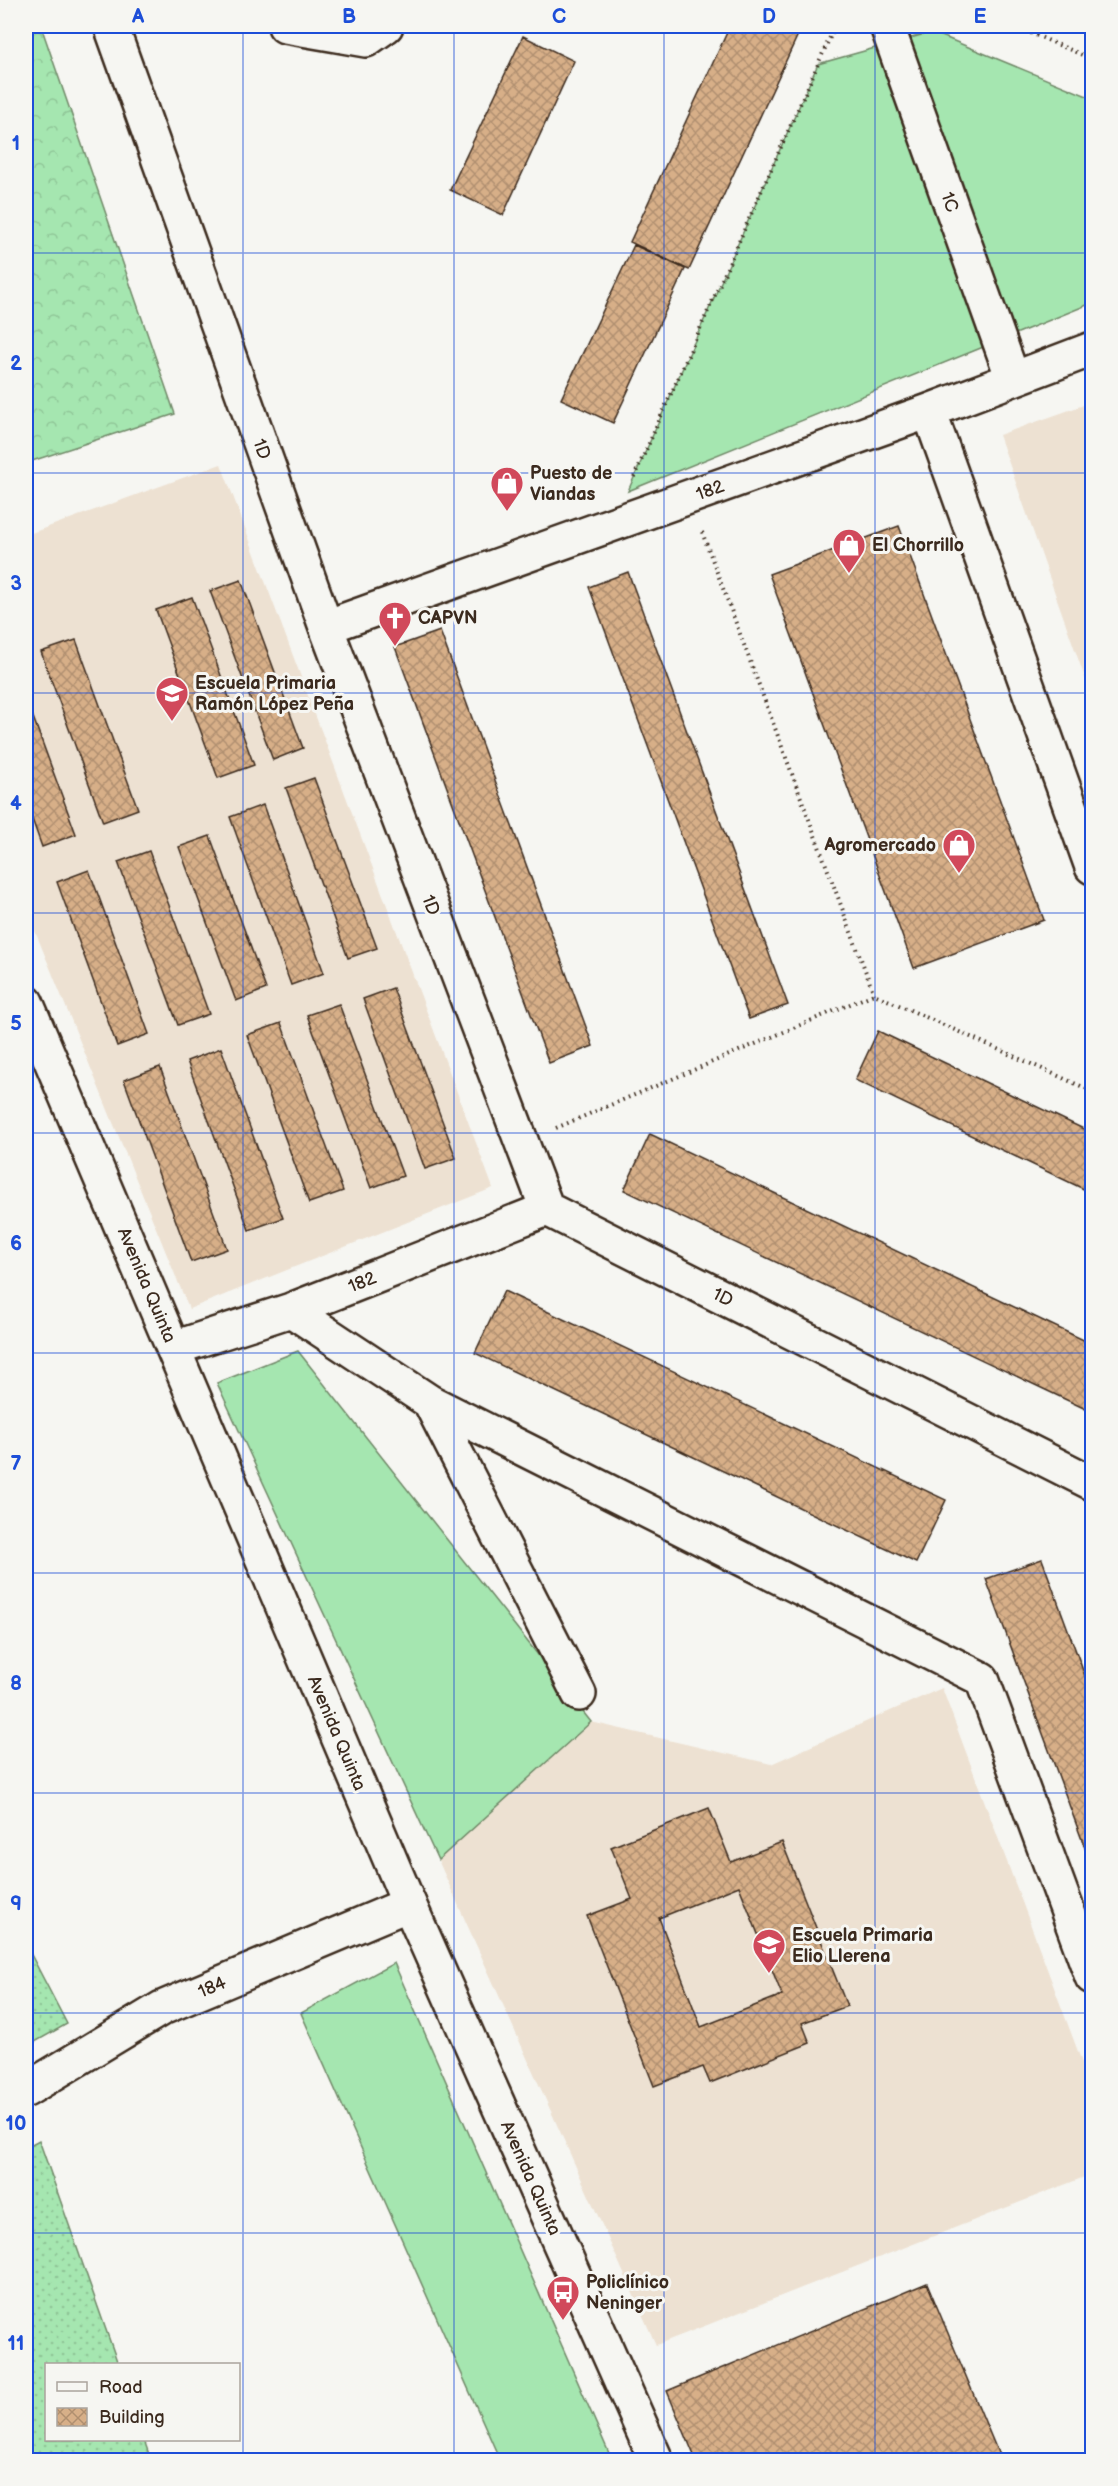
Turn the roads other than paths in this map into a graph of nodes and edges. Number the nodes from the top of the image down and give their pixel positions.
1 (111, 26) edge
2 (285, 26) edge
3 (386, 26) edge
4 (887, 26) edge
5 (1092, 349) edge
6 (1013, 379) junction
7 (929, 411) junction
8 (326, 627) junction
9 (1092, 867) edge
10 (26, 1002) edge
11 (547, 1209) junction
12 (291, 1310) junction
13 (174, 1348) junction
14 (430, 1402) junction
15 (1092, 1483) edge
16 (579, 1694) dead end
17 (409, 1904) junction
18 (1092, 1977) edge
19 (26, 2090) edge
20 (656, 2460) edge

1 - 8 street, 1D
2 - 3 street
4 - 6 street, 1C
5 - 6 street, 182
6 - 7 street, 182
7 - 8 street, 182
7 - 9 street
8 - 11 street, 1D
10 - 13 street, Avenida Quinta
11 - 12 street, 182
11 - 15 street, 1D
12 - 13 street, 182
12 - 14 street
13 - 17 street, Avenida Quinta
14 - 16 street
14 - 18 street
17 - 19 street, 184
17 - 20 street, Avenida Quinta

